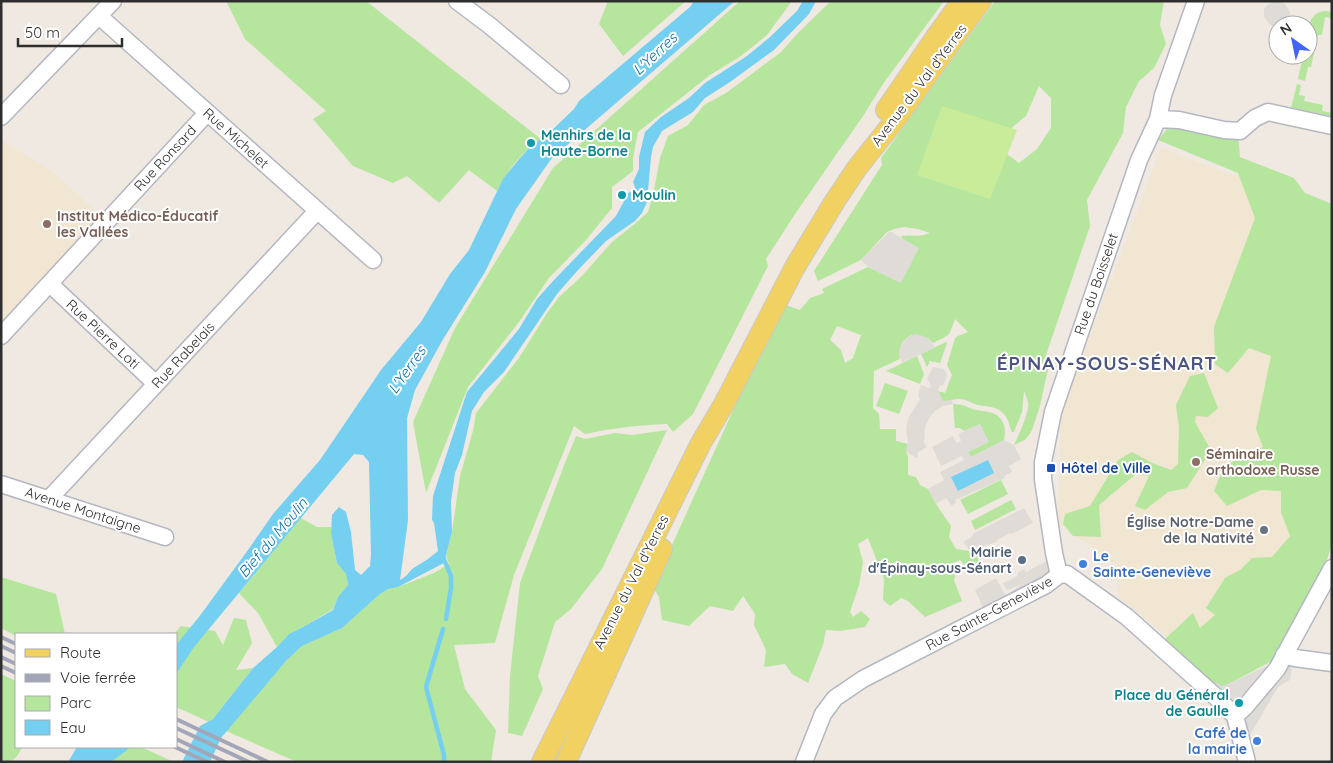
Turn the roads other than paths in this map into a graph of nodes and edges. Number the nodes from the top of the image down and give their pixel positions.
1 (113, 1) edge
2 (457, 1) edge
3 (962, 1) edge
4 (981, 1) edge
5 (1196, 1) edge
6 (99, 16) junction
7 (561, 85) dead end
8 (207, 113) junction
9 (1, 117) edge
10 (1155, 125) junction
11 (1332, 126) edge
12 (857, 168) junction
13 (317, 211) junction
14 (373, 260) dead end
15 (50, 284) junction
16 (1, 336) edge
17 (156, 384) junction
18 (724, 404) junction
19 (1, 484) edge
20 (49, 498) junction
21 (165, 537) dead end
22 (1332, 568) edge
23 (1059, 575) junction
24 (1284, 655) junction
25 (1332, 662) edge
26 (1235, 716) junction
27 (542, 762) edge
28 (566, 762) edge
29 (804, 762) edge
30 (1247, 762) edge

1 - 6 street
2 - 7 street
3 - 12 main road, Avenue du Val d'Yerres
4 - 12 main road, Avenue du Val d'Yerres
5 - 10 street, Rue du Boisselet
6 - 8 street, Rue Michelet
6 - 9 street
8 - 13 street, Rue Michelet
8 - 15 street, Rue Ronsard
10 - 11 street
10 - 23 street, Rue du Boisselet
12 - 18 main road, Avenue du Val d'Yerres
13 - 14 street, Rue Michelet
13 - 17 street, Rue Rabelais
15 - 16 street, Rue Ronsard
15 - 17 street, Rue Pierre Loti
17 - 20 street, Rue Rabelais
18 - 27 main road, Avenue du Val d'Yerres
18 - 28 main road, Avenue du Val d'Yerres
19 - 20 street, Avenue Montaigne
20 - 21 street, Avenue Montaigne
22 - 24 street
23 - 26 street, Rue Sainte-Geneviève
23 - 29 street, Rue Sainte-Geneviève
24 - 25 street
24 - 26 street
26 - 30 street

